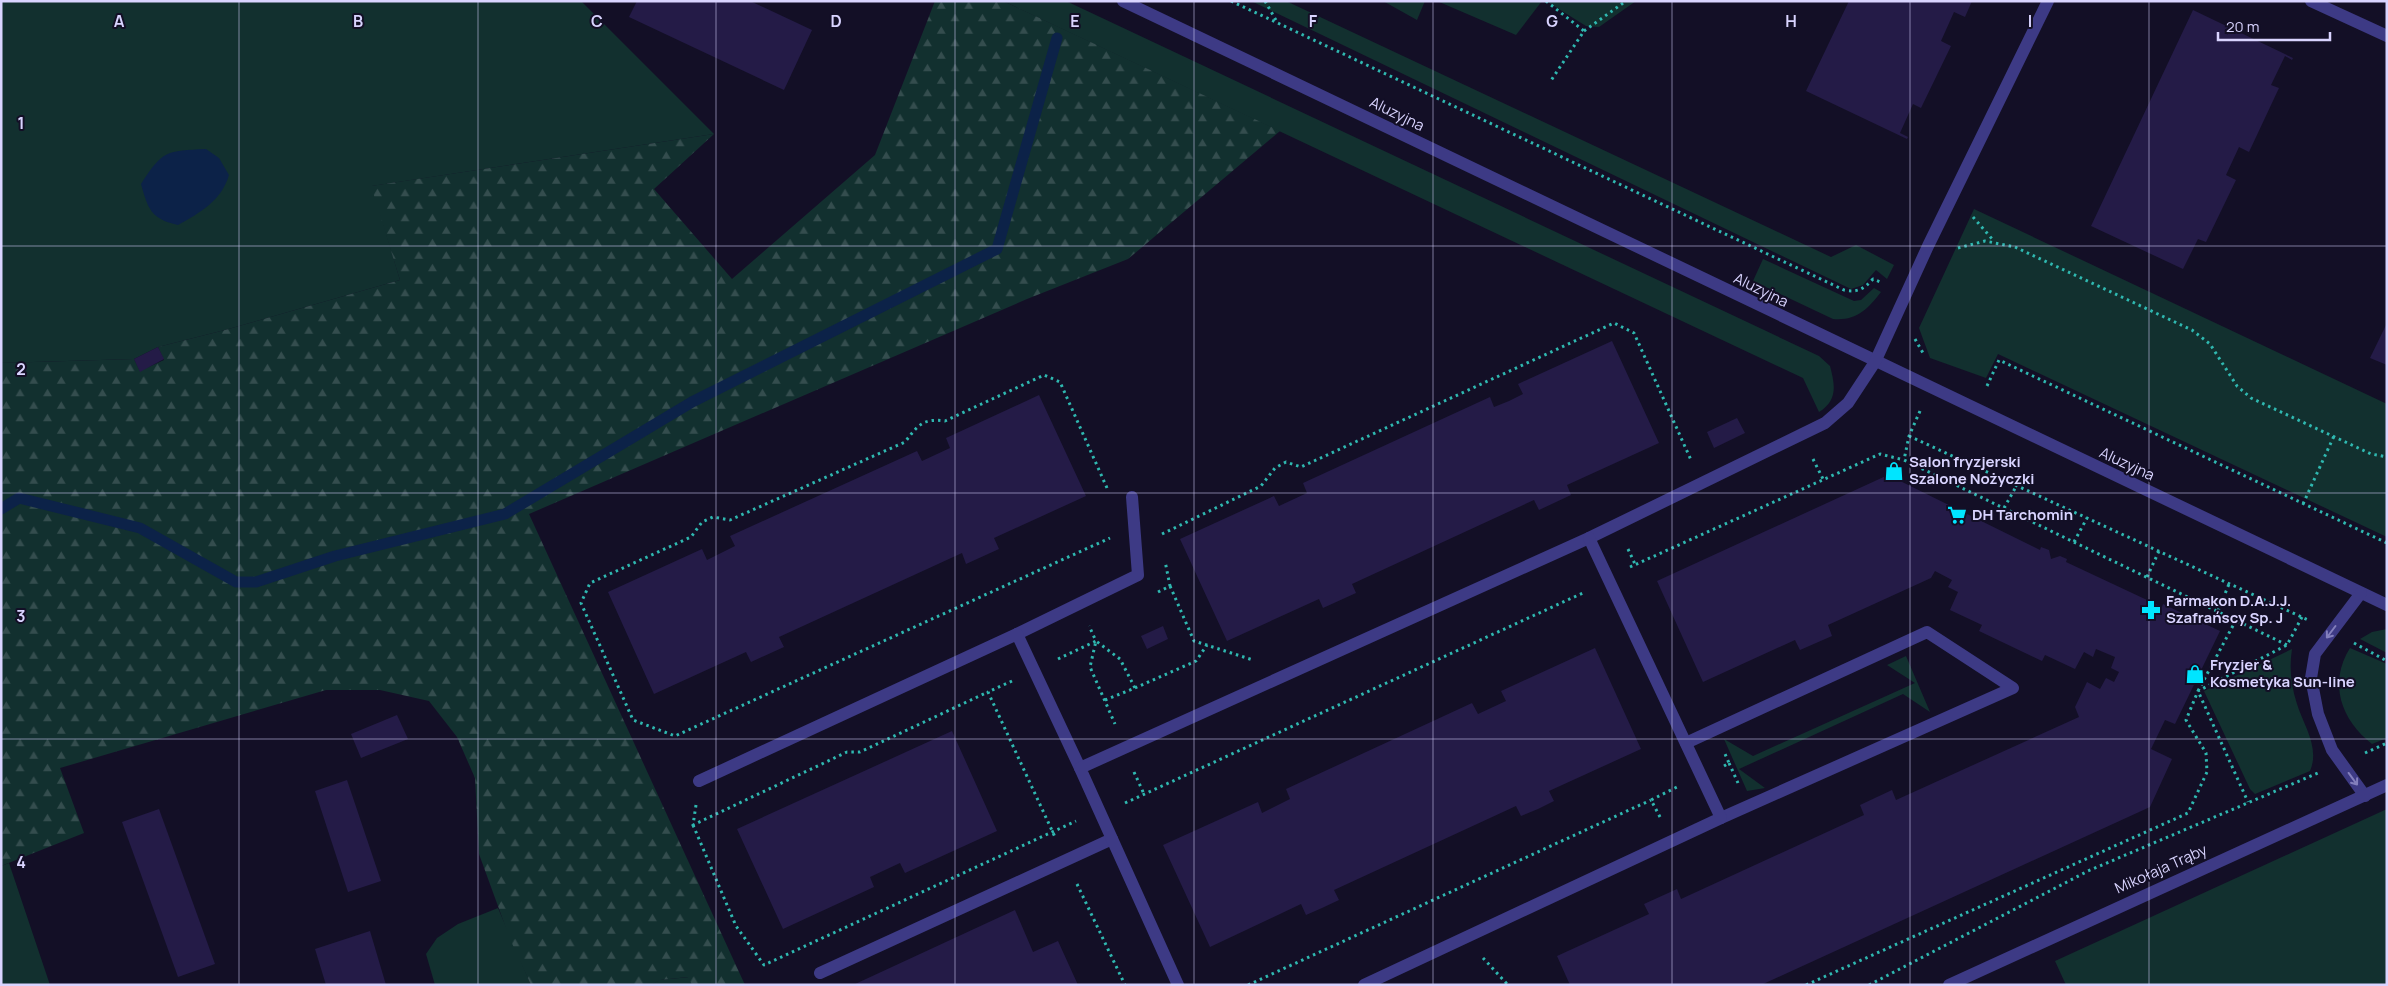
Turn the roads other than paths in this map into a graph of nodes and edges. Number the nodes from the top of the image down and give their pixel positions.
1 (1123, 1) edge
2 (2048, 1) edge
3 (2311, 1) edge
4 (2387, 36) edge
5 (1875, 362) junction
6 (1132, 497) dead end
7 (1589, 538) junction
8 (2361, 593) junction
9 (2387, 605) edge
10 (1018, 634) junction
11 (1686, 744) junction
12 (1080, 768) junction
13 (699, 781) road end
14 (2387, 785) edge
15 (2365, 796) junction
16 (1721, 818) junction
17 (1112, 839) junction
18 (820, 973) dead end
19 (1178, 985) edge
20 (1364, 985) edge
21 (1949, 985) edge

1 - 5 street, Aluzyjna
2 - 5 street
3 - 4 street
5 - 7 street
5 - 8 street, Aluzyjna
6 - 10 street
7 - 11 street
7 - 12 street
8 - 9 street, Aluzyjna
8 -> 15 street
10 - 12 street
10 - 13 street
11 - 16 street
11 - 16 street
12 - 17 street
14 - 15 street, Mikołaja Trąby
15 - 21 street, Mikołaja Trąby
16 - 20 street
17 - 18 street
17 - 19 street

